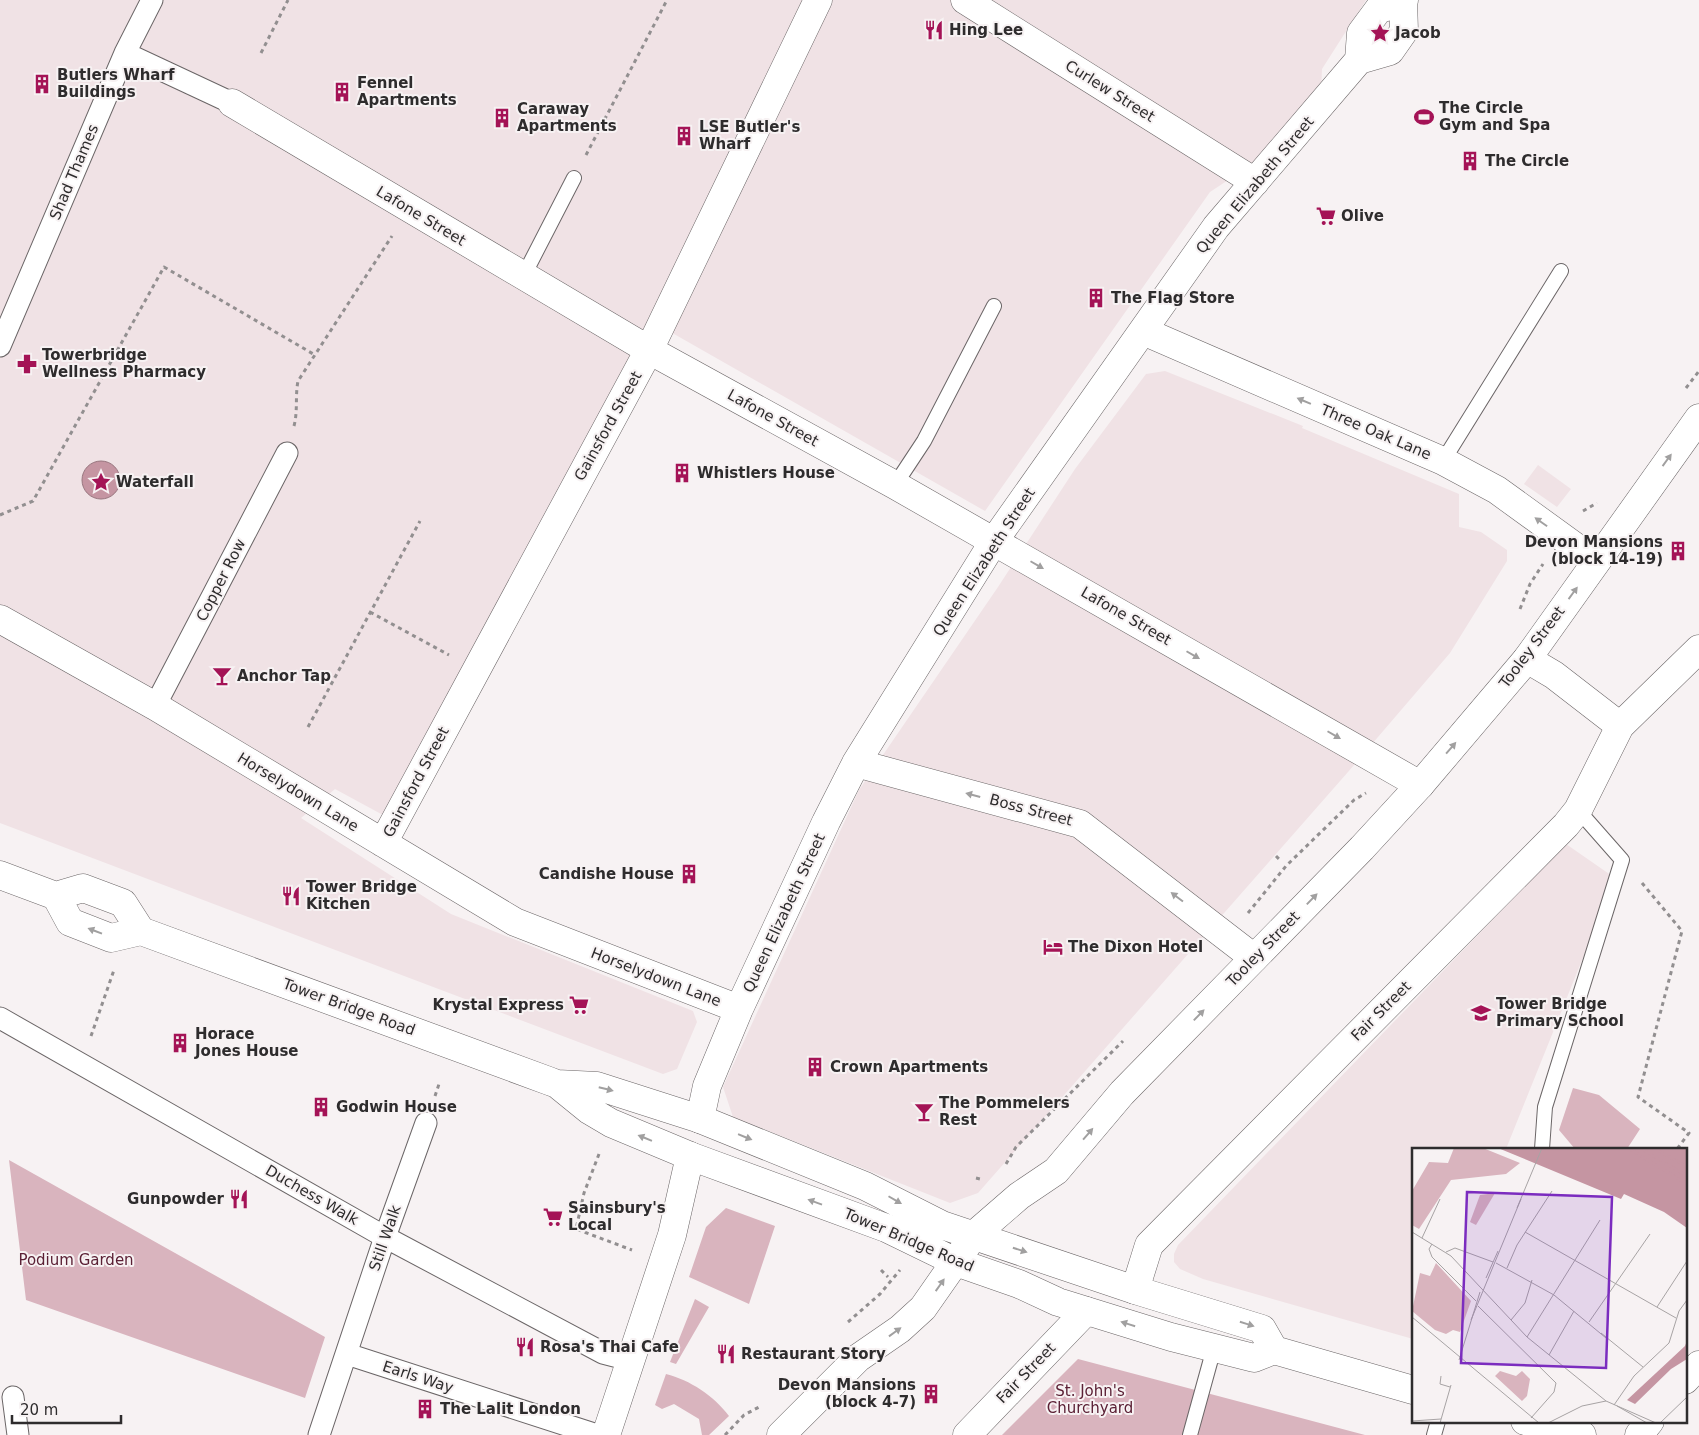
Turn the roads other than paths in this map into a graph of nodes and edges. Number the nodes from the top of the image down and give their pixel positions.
1 (152, 0) edge
2 (818, 0) edge
3 (965, 0) edge
4 (1403, 1) edge
5 (125, 53) junction
6 (232, 103) joint
7 (574, 178) road end
8 (1254, 182) junction
9 (1561, 271) dead end
10 (523, 277) junction
11 (994, 306) dead end
12 (1142, 331) junction
13 (0, 346) edge
14 (650, 350) junction
15 (1699, 418) edge
16 (287, 453) road end
17 (1444, 461) junction
18 (895, 485) junction
19 (994, 541) junction
20 (1594, 561) junction
21 (0, 619) edge
22 (1699, 649) edge
23 (1527, 658) junction
24 (155, 706) junction
25 (1620, 726) junction
26 (856, 763) junction
27 (1420, 785) junction
28 (1578, 810) junction
29 (383, 843) junction
30 (0, 875) edge
31 (56, 896) junction
32 (141, 930) junction
33 (1254, 958) junction
34 (739, 1009) junction
35 (0, 1018) edge
36 (557, 1084) junction
37 (700, 1119) junction
38 (426, 1123) dead end
39 (1542, 1148) edge
40 (690, 1156) junction
41 (974, 1235) junction
42 (385, 1237) junction
43 (956, 1262) junction
44 (1135, 1290) junction
45 (1086, 1312) junction
46 (1214, 1348) junction
47 (1274, 1350) junction
48 (348, 1354) junction
49 (630, 1360) junction
50 (1699, 1365) edge
51 (1686, 1379) edge
52 (1412, 1390) edge
53 (13, 1397) dead end
54 (1438, 1422) edge
55 (1529, 1422) edge
56 (1649, 1422) edge
57 (18, 1435) edge
58 (319, 1435) edge
59 (598, 1435) edge
60 (606, 1435) edge
61 (781, 1435) edge
62 (967, 1435) edge
63 (1190, 1435) edge
64 (1434, 1435) edge
65 (1582, 1435) edge
66 (1639, 1435) edge

1 - 5 street, Shad Thames
2 - 14 main road, Gainsford Street
3 - 8 main road, Curlew Street
4 - 8 main road, Queen Elizabeth Street
5 - 6 street, Lafone Street
5 - 13 street, Shad Thames
6 - 10 main road, Lafone Street
7 - 10 lane
8 - 12 main road, Queen Elizabeth Street
9 - 17 lane
10 - 14 main road, Lafone Street
11 - 18 lane
17 -> 12 main road, Three Oak Lane
12 - 19 main road, Queen Elizabeth Street
14 - 18 main road, Lafone Street
14 - 29 main road, Gainsford Street
20 -> 15 main road, Tooley Street
16 - 24 street, Copper Row
20 -> 17 main road, Three Oak Lane
18 - 19 main road, Lafone Street
19 - 26 main road, Queen Elizabeth Street
19 -> 27 main road, Lafone Street
23 -> 20 main road, Tooley Street
21 - 24 main road, Horselydown Lane
22 - 25 main road, Fair Street
23 - 25 main road
27 -> 23 main road, Tooley Street
24 - 29 main road, Horselydown Lane
25 - 28 main road, Fair Street
33 -> 26 main road, Boss Street
26 - 34 main road, Queen Elizabeth Street
33 -> 27 main road, Tooley Street
28 - 39 lane
28 - 44 main road, Fair Street
29 - 34 main road, Horselydown Lane
30 - 31 main road
31 - 32 main road
32 -> 31 main road
32 - 36 main road, Tower Bridge Road
41 -> 33 main road, Tooley Street
34 - 37 main road, Queen Elizabeth Street
35 - 42 street, Duchess Walk
36 -> 37 main road, Tower Bridge Road
40 -> 36 main road, Tower Bridge Road
37 -> 41 main road, Tower Bridge Road
38 - 42 street, Still Walk
43 -> 40 main road, Tower Bridge Road
40 - 49 main road
41 - 43 main road, Tooley Street
41 -> 44 main road, Tower Bridge Road
42 - 48 street, Still Walk
42 - 49 street, Duchess Walk
43 - 45 main road, Tower Bridge Road
61 -> 43 main road, Tooley Street
44 -> 47 main road, Tower Bridge Road
46 -> 45 main road, Tower Bridge Road
45 - 62 main road, Fair Street
46 - 47 main road, Tower Bridge Road
46 - 63 lane
47 - 52 main road
48 - 58 street
48 - 59 street, Earls Way
49 - 60 main road
50 - 51 main road
53 - 57 street
54 - 64 lane
55 - 65 main road
56 - 66 main road

